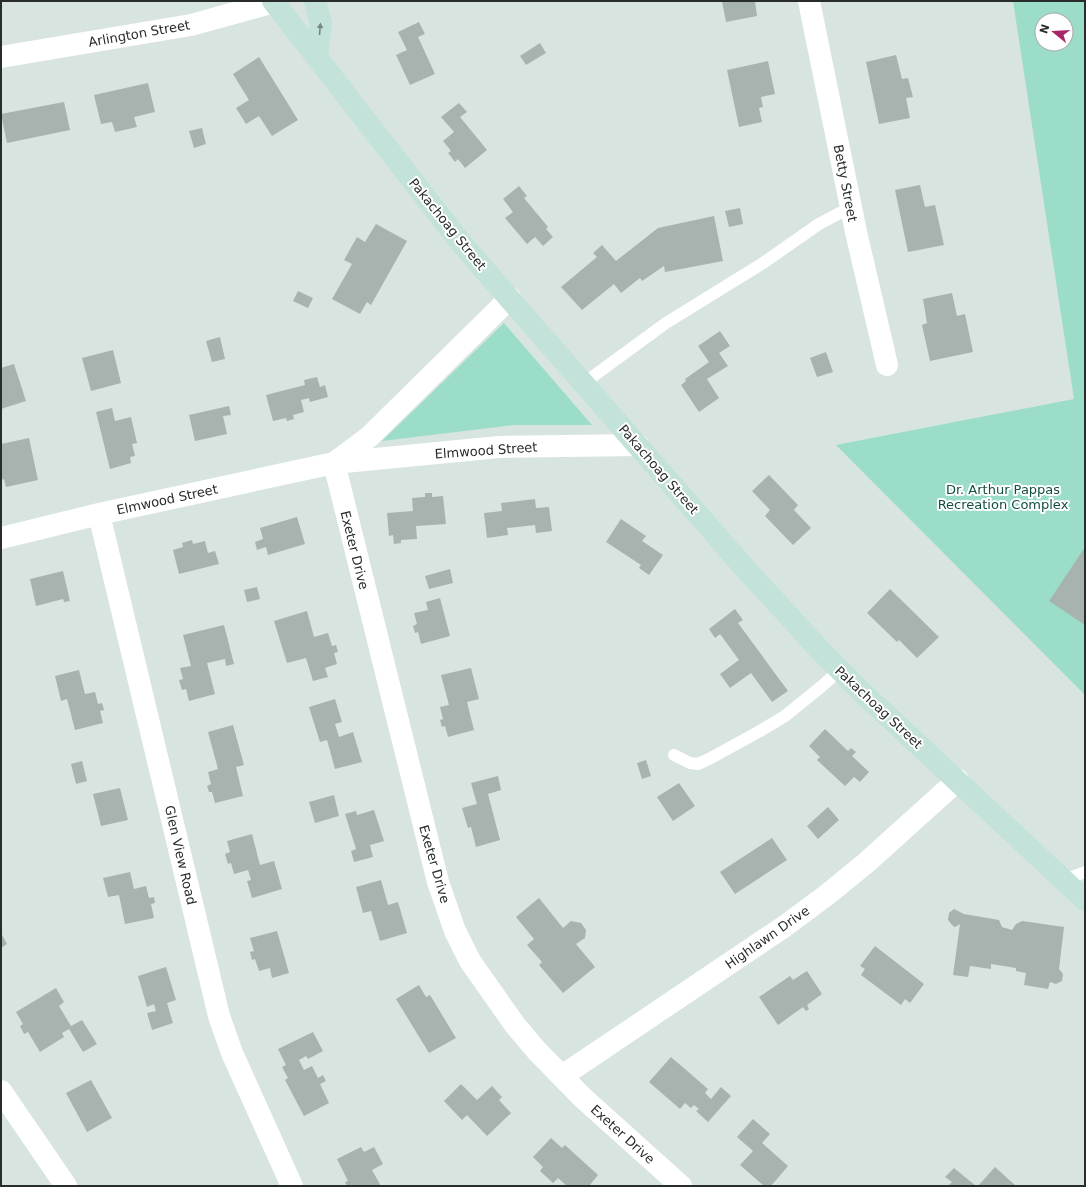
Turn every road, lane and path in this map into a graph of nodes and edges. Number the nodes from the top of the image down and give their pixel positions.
1 (315, 1) edge
2 (809, 1) edge
3 (274, 2) edge
4 (1, 57) edge
5 (317, 57) junction
6 (851, 207) junction
7 (510, 298) junction
8 (887, 365) dead end
9 (584, 383) junction
10 (638, 445) junction
11 (334, 463) junction
12 (98, 514) junction
13 (1, 538) edge
14 (840, 670) junction
15 (674, 755) dead end
16 (958, 780) junction
17 (1085, 872) edge
18 (1064, 880) junction
19 (1085, 900) edge
20 (562, 1076) junction
21 (1, 1091) edge
22 (66, 1186) edge
23 (292, 1186) edge
24 (681, 1186) edge

5 -> 1 street
2 - 6 street, Betty Street
3 - 4 street, Arlington Street
3 - 5 street, Pakachoag Street
5 - 7 street, Pakachoag Street
6 - 8 street, Betty Street
6 - 9 lane
7 - 9 street, Pakachoag Street
7 - 11 street, Elmwood Street
9 - 10 street, Pakachoag Street
10 - 11 street, Elmwood Street
10 - 14 street, Pakachoag Street
11 - 12 street, Elmwood Street
11 - 20 street, Exeter Drive
12 - 13 street, Elmwood Street
12 - 23 street, Glen View Road
14 - 15 lane
14 - 16 street, Pakachoag Street
16 - 18 street, Pakachoag Street
16 - 20 street, Highlawn Drive
17 - 18 lane
18 - 19 street, Pakachoag Street
20 - 24 street, Exeter Drive
21 - 22 street

